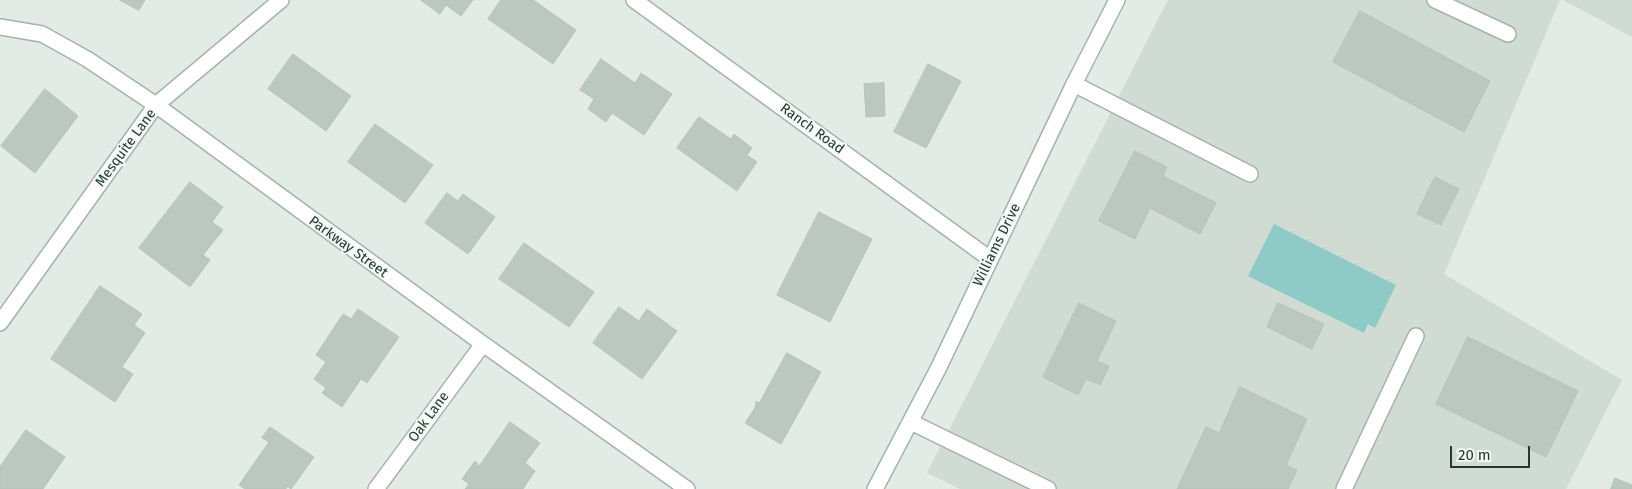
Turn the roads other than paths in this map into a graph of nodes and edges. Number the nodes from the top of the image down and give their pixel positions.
1 (281, 0) edge
2 (1117, 0) edge
3 (1435, 0) edge
4 (640, 2) edge
5 (0, 27) edge
6 (1508, 34) dead end
7 (1074, 84) junction
8 (156, 105) junction
9 (1250, 174) dead end
10 (990, 259) junction
11 (0, 323) edge
12 (1416, 336) dead end
13 (483, 344) junction
14 (911, 422) junction
15 (376, 489) edge
16 (687, 489) edge
17 (875, 489) edge
18 (1048, 489) edge
19 (1344, 489) edge

1 - 8 street, Mesquite Lane
2 - 7 street, Williams Drive
3 - 6 street
4 - 10 street, Ranch Road
5 - 8 street, Parkway Street
7 - 9 street
7 - 10 street, Williams Drive
8 - 11 street, Mesquite Lane
8 - 13 street, Parkway Street
10 - 14 street, Williams Drive
12 - 19 street
13 - 15 street, Oak Lane
13 - 16 street, Parkway Street
14 - 17 street, Williams Drive
14 - 18 street

